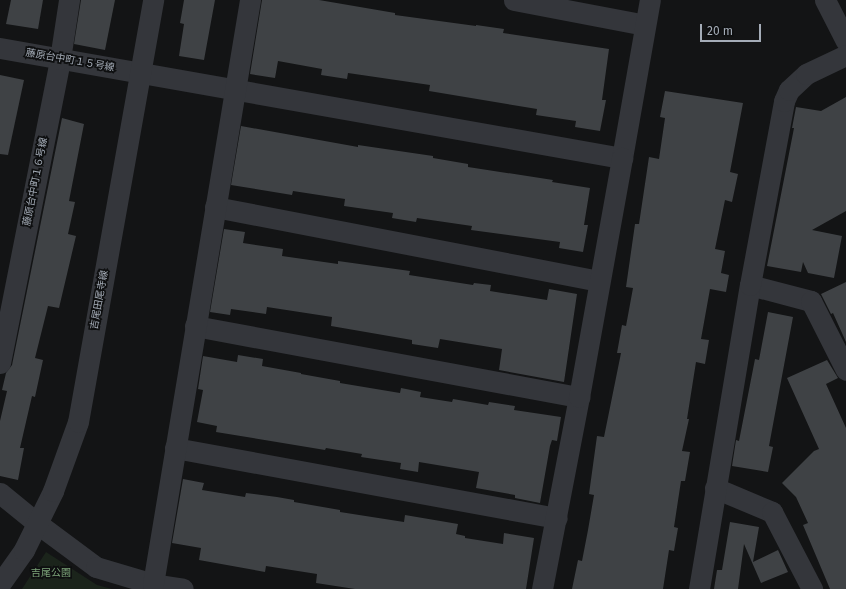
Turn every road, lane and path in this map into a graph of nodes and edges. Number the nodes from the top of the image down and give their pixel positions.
1 (69, 0) edge
2 (153, 0) edge
3 (250, 0) edge
4 (514, 0) edge
5 (650, 0) edge
6 (825, 0) edge
7 (645, 25) junction
8 (846, 41) edge
9 (0, 48) edge
10 (846, 55) edge
11 (60, 59) junction
12 (139, 73) junction
13 (234, 91) junction
14 (622, 158) junction
15 (215, 207) junction
16 (599, 281) junction
17 (750, 285) junction
18 (4, 317) edge
19 (196, 326) junction
20 (0, 363) edge
21 (846, 370) edge
22 (579, 397) junction
23 (175, 448) junction
24 (715, 488) junction
25 (0, 493) edge
26 (557, 518) junction
27 (38, 524) junction
28 (0, 584) edge
29 (153, 584) junction
30 (182, 589) edge
31 (542, 589) edge
32 (699, 589) edge
33 (812, 589) edge

1 - 11 street, 藤原台中町１６号線
2 - 12 street, 吉尾田尾寺線
3 - 13 street
4 - 7 street
5 - 7 street
6 - 8 street
7 - 14 street
9 - 11 street, 藤原台中町１５号線
10 - 17 street
11 - 12 street, 藤原台中町１５号線
11 - 18 street, 藤原台中町１６号線
12 - 13 street, 藤原台中町１５号線
12 - 27 street, 吉尾田尾寺線
13 - 14 street, 藤原台中町１５号線
13 - 15 street
14 - 16 street
15 - 16 street
15 - 19 street
16 - 22 street
17 - 21 street
17 - 24 street
18 - 20 street, 藤原台中町１６号線
19 - 22 street
19 - 23 street
22 - 26 street
23 - 26 street
23 - 29 street
24 - 32 street
24 - 33 street
25 - 27 street
26 - 31 street
27 - 28 street, 吉尾田尾寺線
27 - 29 street
29 - 30 street

